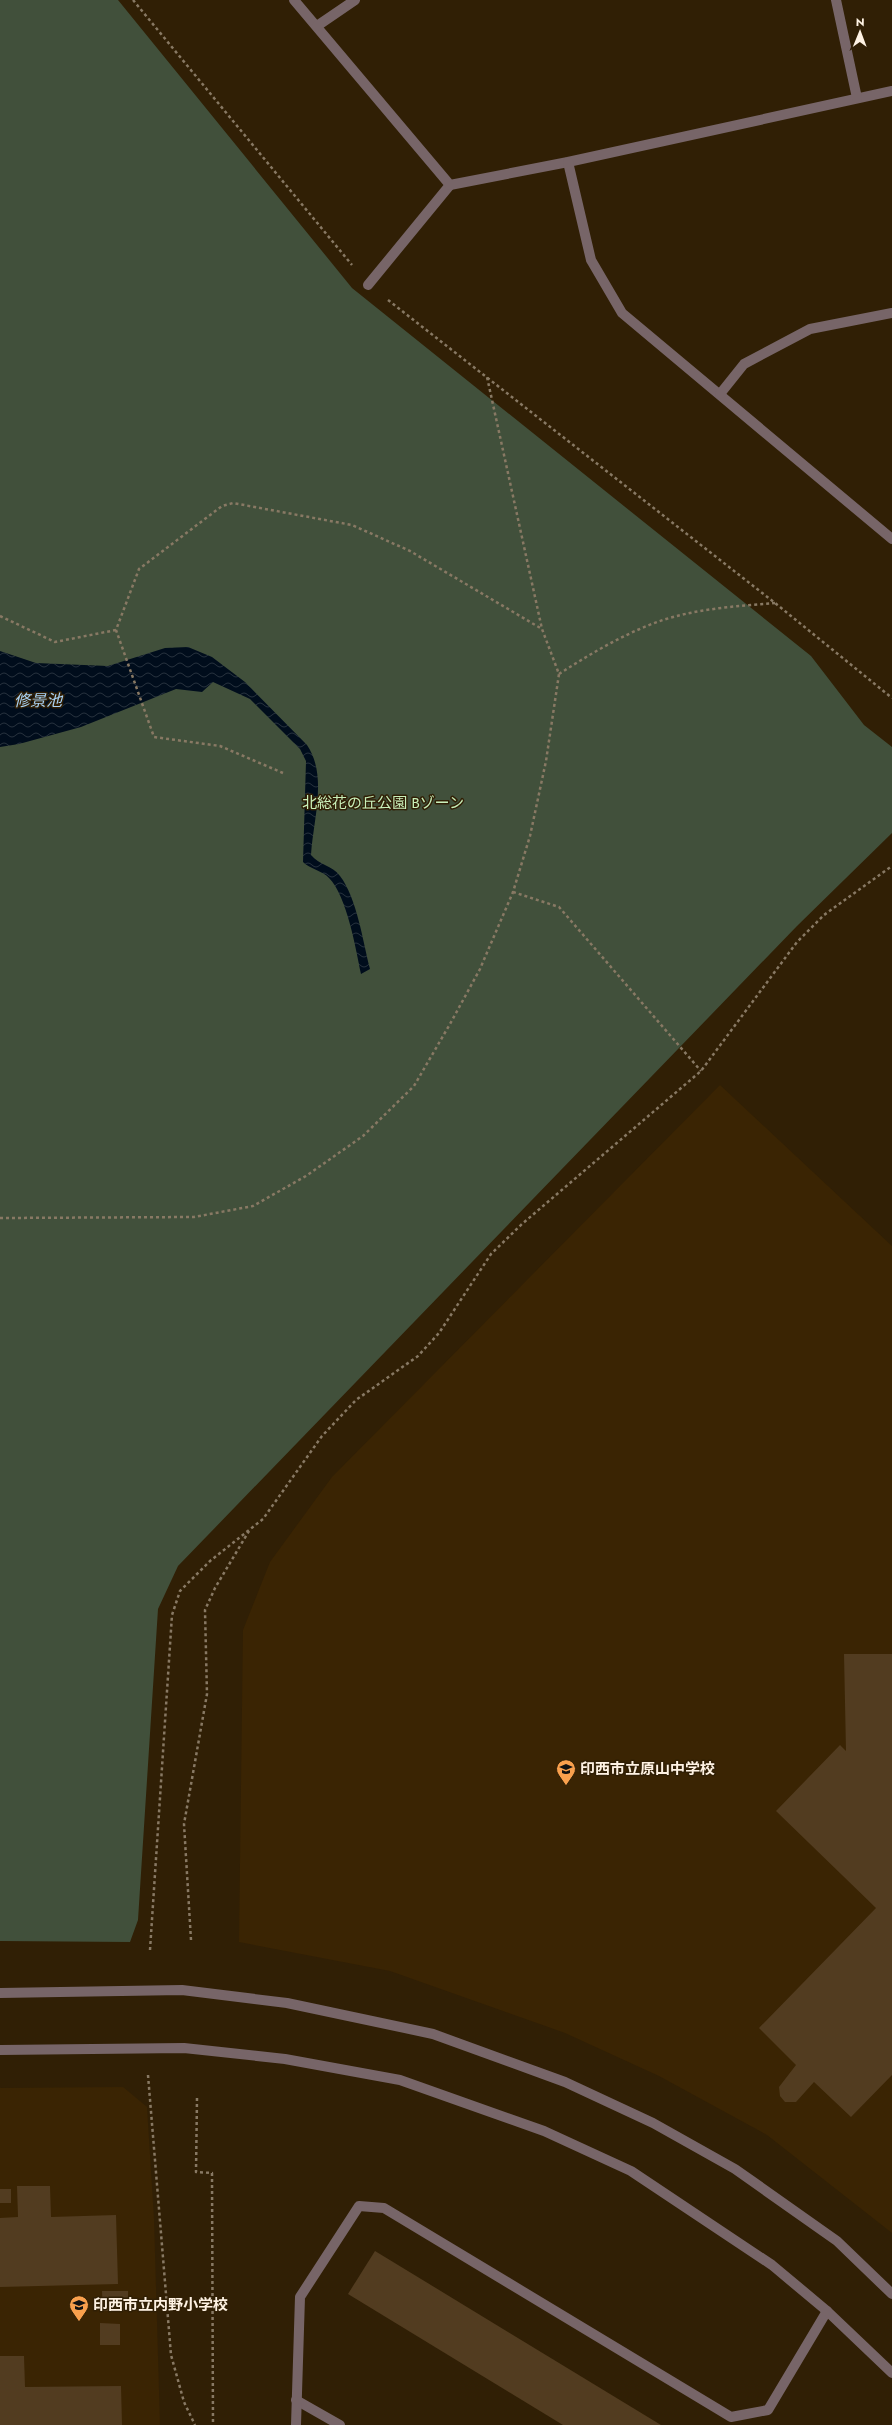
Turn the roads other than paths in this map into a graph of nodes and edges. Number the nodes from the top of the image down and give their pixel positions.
1 (294, 0) edge
2 (355, 0) edge
3 (836, 0) edge
4 (317, 26) junction
5 (892, 91) edge
6 (857, 98) junction
7 (568, 162) junction
8 (450, 185) junction
9 (368, 285) road end
10 (892, 314) edge
11 (720, 394) junction
12 (892, 539) edge
13 (0, 1993) edge
14 (0, 2050) edge
15 (892, 2294) edge
16 (827, 2311) junction
17 (892, 2373) edge
18 (296, 2400) junction
19 (296, 2425) edge
20 (340, 2425) edge

1 - 4 street
2 - 4 street
3 - 6 street
4 - 8 street
5 - 6 street
6 - 7 street
7 - 8 street
7 - 11 street
8 - 9 street
10 - 11 street
11 - 12 street
13 - 15 street
14 - 16 street
16 - 17 street
16 - 18 street
18 - 19 street
18 - 20 street

